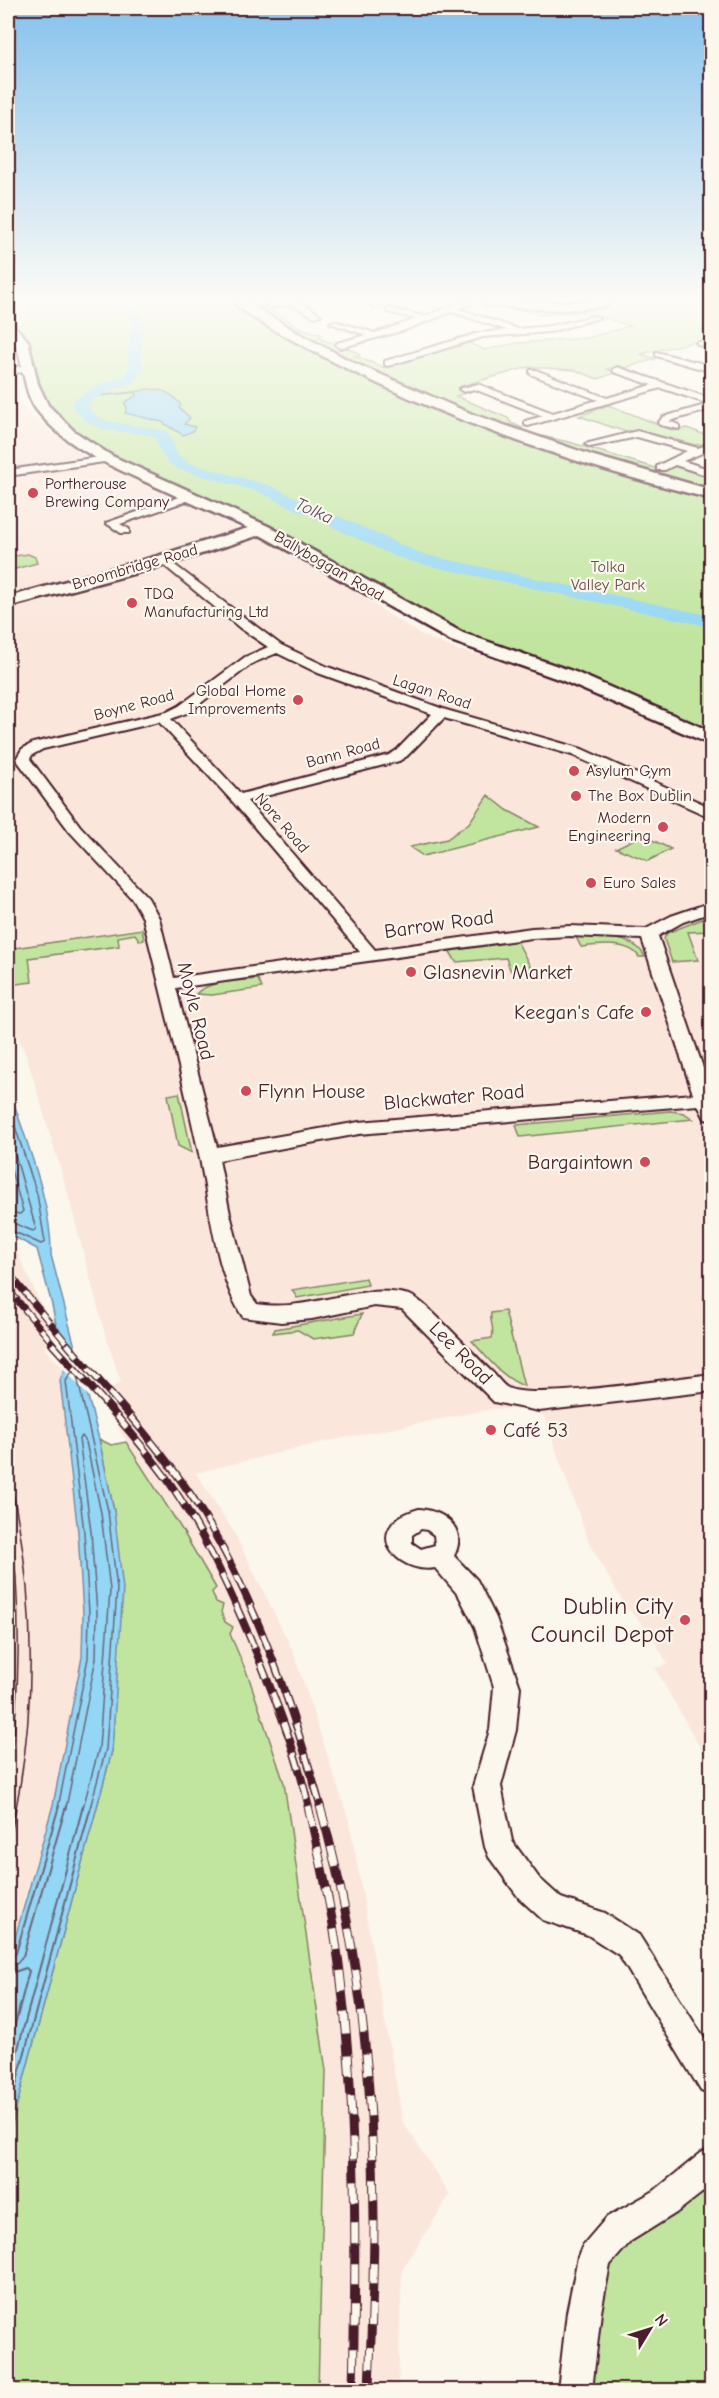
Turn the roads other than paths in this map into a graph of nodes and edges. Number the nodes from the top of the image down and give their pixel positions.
1 (48, 414) edge
2 (465, 414) edge
3 (548, 414) edge
4 (561, 414) edge
5 (681, 414) edge
6 (553, 416) junction
7 (528, 423) dead end
8 (676, 428) dead end
9 (590, 444) dead end
10 (711, 446) edge
11 (699, 451) junction
12 (107, 459) junction
13 (674, 461) junction
14 (661, 468) dead end
15 (8, 473) edge
16 (711, 474) edge
17 (711, 495) edge
18 (191, 496) junction
19 (262, 529) junction
20 (125, 531) dead end
21 (164, 560) junction
22 (8, 602) edge
23 (277, 648) junction
24 (441, 713) junction
25 (162, 717) junction
26 (711, 739) edge
27 (23, 759) joint
28 (238, 799) junction
29 (711, 814) edge
30 (711, 907) edge
31 (650, 934) junction
32 (370, 956) junction
33 (168, 984) junction
34 (704, 1075) edge
35 (708, 1107) edge
36 (209, 1155) junction
37 (250, 1311) joint
38 (711, 1382) edge
39 (439, 1556) dead end
40 (711, 2080) edge
41 (711, 2163) edge
42 (575, 2391) edge

1 - 12 street, Ballyboggan Road
2 - 17 street
3 - 6 street
4 - 6 street
5 - 8 street
6 - 7 street
9 - 11 street
10 - 11 street
11 - 13 street
12 - 15 street
12 - 18 street, Ballyboggan Road
13 - 14 street
13 - 16 street
18 - 19 street, Ballyboggan Road
18 - 20 street
19 - 21 street, Broombridge Road
19 - 26 street, Ballyboggan Road
21 - 22 street, Broombridge Road
21 - 23 street, Lagan Road
23 - 24 street, Lagan Road
23 - 25 street, Boyne Road
24 - 28 street, Bann Road
24 - 29 street, Lagan Road
25 - 27 street, Boyne Road
25 - 28 street, Nore Road
27 - 33 street, Moyle Road
28 - 32 street, Nore Road
30 - 31 street
31 - 32 street, Barrow Road
31 - 34 street
32 - 33 street, Barrow Road
33 - 36 street, Moyle Road
34 - 35 street
35 - 36 street, Blackwater Road
36 - 37 street, Moyle Road
37 - 38 street, Lee Road
39 - 40 street
41 - 42 street

